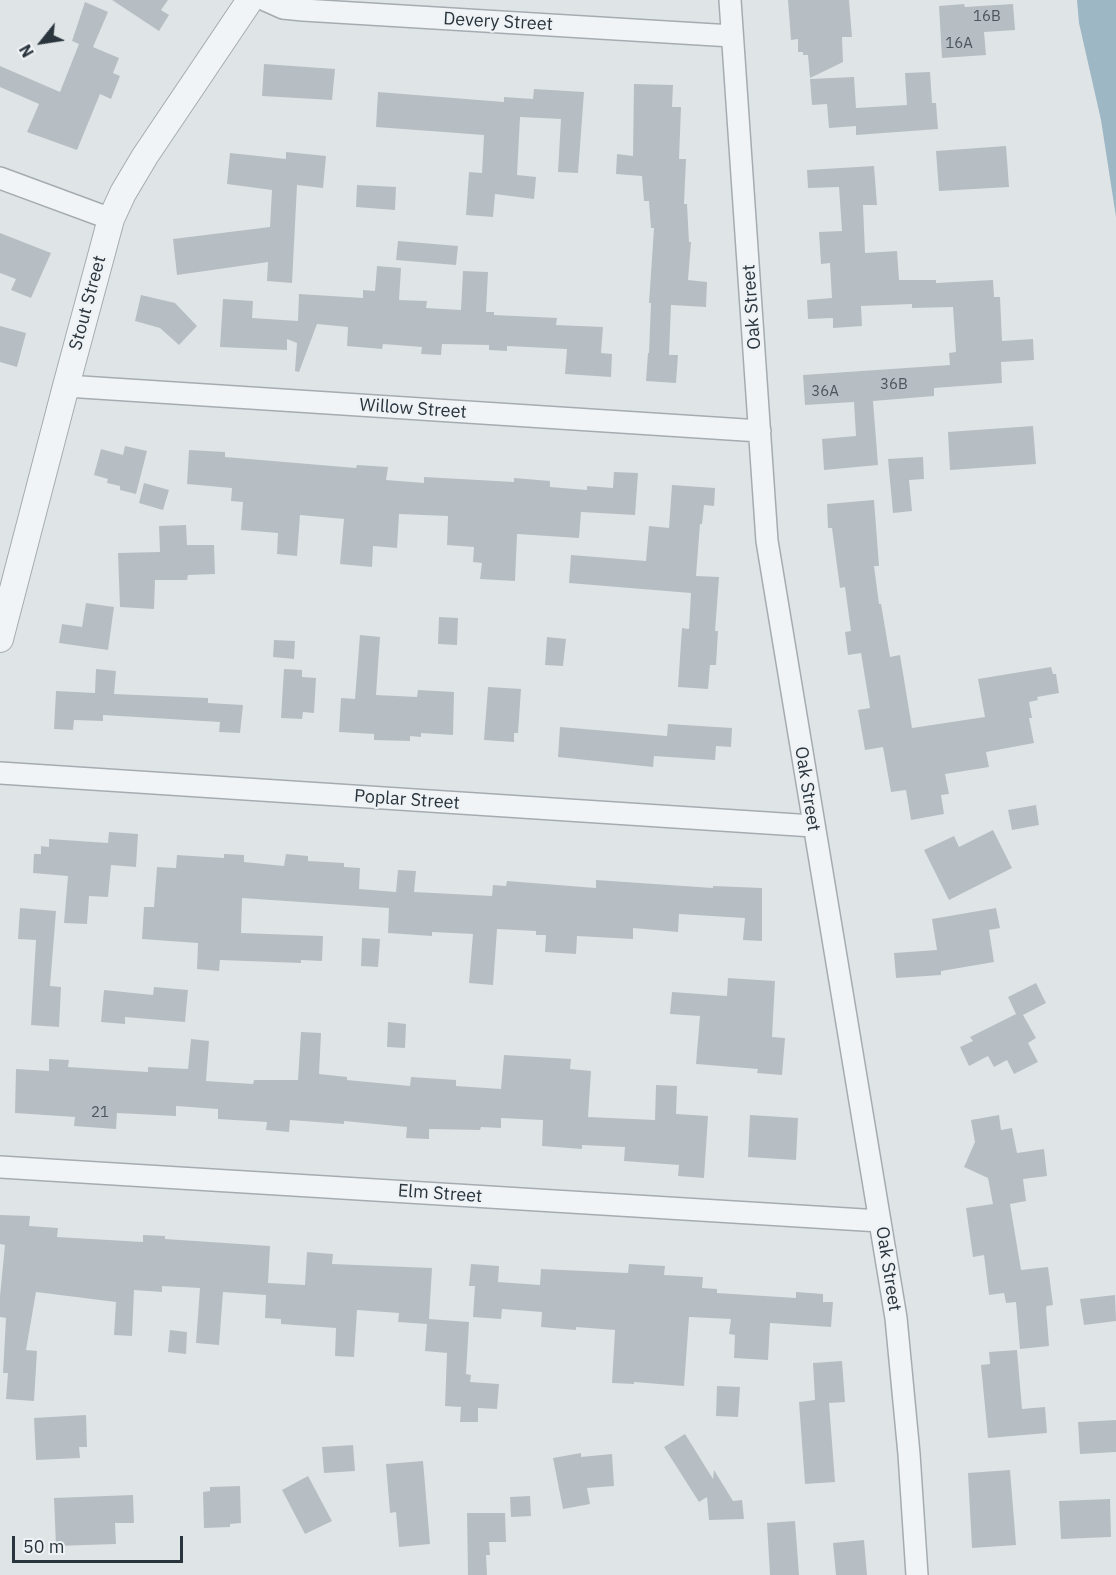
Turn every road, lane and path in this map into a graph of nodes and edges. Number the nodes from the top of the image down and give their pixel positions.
1 (250, 0) edge
2 (265, 0) edge
3 (730, 0) edge
4 (732, 36) junction
5 (0, 177) edge
6 (111, 219) junction
7 (66, 386) junction
8 (759, 431) junction
9 (0, 639) edge
10 (0, 773) edge
11 (813, 826) junction
12 (0, 1167) edge
13 (880, 1221) junction
14 (917, 1575) edge

1 - 6 street, Stout Street
2 - 4 street, Devery Street
3 - 4 street, Oak Street
4 - 8 street, Oak Street
5 - 6 street
6 - 7 street, Stout Street
7 - 8 street, Willow Street
7 - 9 street, Stout Street
8 - 11 street, Oak Street
10 - 11 street, Poplar Street
11 - 13 street, Oak Street
12 - 13 street, Elm Street
13 - 14 street, Oak Street

